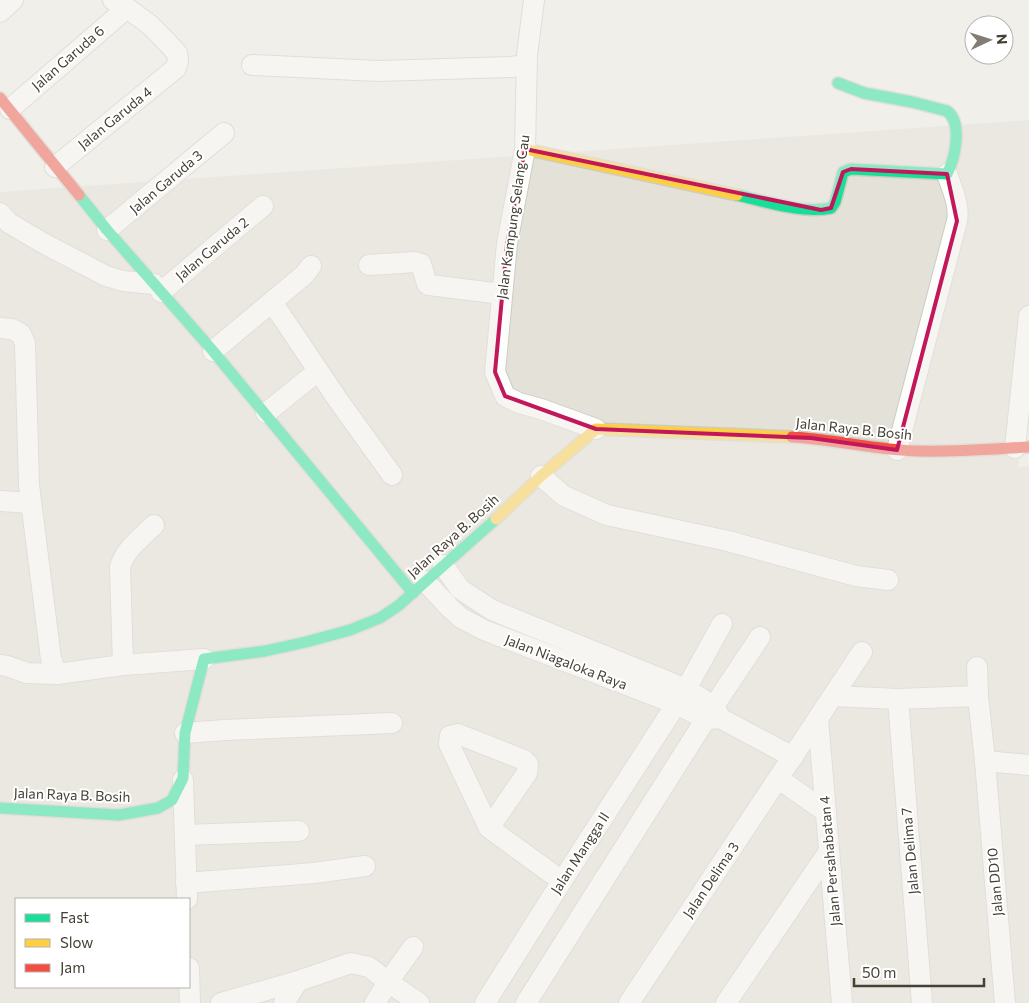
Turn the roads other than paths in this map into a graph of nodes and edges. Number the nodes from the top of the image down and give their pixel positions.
1 (13, 0) edge
2 (534, 0) edge
3 (120, 4) edge
4 (0, 12) edge
5 (252, 65) dead end
6 (527, 65) junction
7 (838, 83) dead end
8 (5, 103) edge
9 (224, 134) dead end
10 (525, 149) junction
11 (55, 167) junction
12 (947, 174) junction
13 (263, 206) dead end
14 (0, 213) edge
15 (107, 230) junction
16 (369, 264) dead end
17 (311, 266) dead end
18 (158, 288) junction
19 (502, 294) junction
20 (272, 302) junction
21 (1029, 316) edge
22 (0, 328) edge
23 (213, 351) junction
24 (318, 371) junction
25 (266, 413) junction
26 (596, 429) junction
27 (1022, 448) edge
28 (897, 450) junction
29 (392, 475) dead end
30 (541, 476) junction
31 (0, 501) edge
32 (31, 503) junction
33 (154, 525) dead end
34 (443, 565) junction
35 (888, 580) dead end
36 (419, 587) junction
37 (722, 624) dead end
38 (760, 637) dead end
39 (862, 652) dead end
40 (204, 659) junction
41 (123, 664) junction
42 (0, 665) edge
43 (978, 667) dead end
44 (57, 674) junction
45 (681, 696) junction
46 (833, 696) junction
47 (978, 696) junction
48 (898, 698) junction
49 (713, 714) junction
50 (818, 719) junction
51 (392, 723) dead end
52 (185, 733) junction
53 (793, 757) junction
54 (985, 761) junction
55 (1029, 765) edge
56 (183, 778) junction
57 (779, 779) junction
58 (0, 808) edge
59 (826, 812) junction
60 (489, 828) junction
61 (299, 831) dead end
62 (185, 835) junction
63 (829, 851) junction
64 (365, 866) dead end
65 (562, 880) junction
66 (186, 891) edge
67 (413, 948) dead end
68 (298, 981) junction
69 (388, 982) junction
70 (190, 988) edge
71 (839, 1000) edge
72 (190, 1003) edge
73 (221, 1003) edge
74 (284, 1003) edge
75 (375, 1003) edge
76 (419, 1003) edge
77 (485, 1003) edge
78 (526, 1003) edge
79 (629, 1003) edge
80 (726, 1003) edge
81 (922, 1003) edge
82 (1005, 1003) edge

1 - 4 street
2 - 6 street, Jalan Kampung Selang Cau
3 - 8 street, Jalan Garuda 6
3 - 11 street, Jalan Garuda 4
5 - 6 street
6 - 10 street, Jalan Kampung Selang Cau
7 - 12 street
8 - 11 street
9 - 15 street, Jalan Garuda 3
10 - 12 street
10 - 19 street, Jalan Kampung Selang Cau
11 - 15 street
12 - 28 street
13 - 18 street, Jalan Garuda 2
14 - 18 street
15 - 18 street
16 - 19 street
17 - 20 street
18 - 23 street
19 - 26 street, Jalan Kampung Selang Cau
20 - 23 street
20 - 24 street
21 - 27 street
22 - 32 street
23 - 25 street
24 - 25 street
24 - 29 street
25 - 36 street
26 - 28 street, Jalan Raya B. Bosih
26 - 30 street, Jalan Raya B. Bosih
27 - 28 street, Jalan Raya B. Bosih
30 - 34 street, Jalan Raya B. Bosih
30 - 35 street
31 - 32 street
32 - 44 street
33 - 41 street
34 - 36 street, Jalan Raya B. Bosih
34 - 45 street, Jalan Niagaloka Raya
36 - 40 street, Jalan Raya B. Bosih
36 - 45 street, Jalan Niagaloka Raya
37 - 45 street, Jalan Mangga II
38 - 49 street
39 - 46 street, Jalan Delima 3
40 - 41 street
40 - 52 street, Jalan Raya B. Bosih
41 - 44 street
42 - 44 street
43 - 47 street, Jalan DD10
45 - 49 street, Jalan Niagaloka Raya
45 - 65 street, Jalan Mangga II
46 - 48 street
46 - 50 street, Jalan Delima 3
47 - 48 street
47 - 54 street, Jalan DD10
48 - 81 street, Jalan Delima 7
49 - 53 street, Jalan Niagaloka Raya
49 - 78 street
50 - 53 street, Jalan Delima 3
50 - 59 street, Jalan Persahabatan 4
51 - 52 street
52 - 56 street, Jalan Raya B. Bosih
53 - 57 street, Jalan Delima 3
54 - 55 street
54 - 82 street, Jalan DD10
56 - 58 street, Jalan Raya B. Bosih
56 - 62 street
57 - 59 street
57 - 79 street, Jalan Delima 3
59 - 63 street, Jalan Persahabatan 4
60 - 60 street
60 - 65 street
61 - 62 street
62 - 66 street
63 - 71 street, Jalan Persahabatan 4
63 - 80 street
64 - 66 street
65 - 77 street, Jalan Mangga II
67 - 69 street
68 - 69 street
68 - 73 street
68 - 74 street
69 - 75 street
69 - 76 street
70 - 72 street

